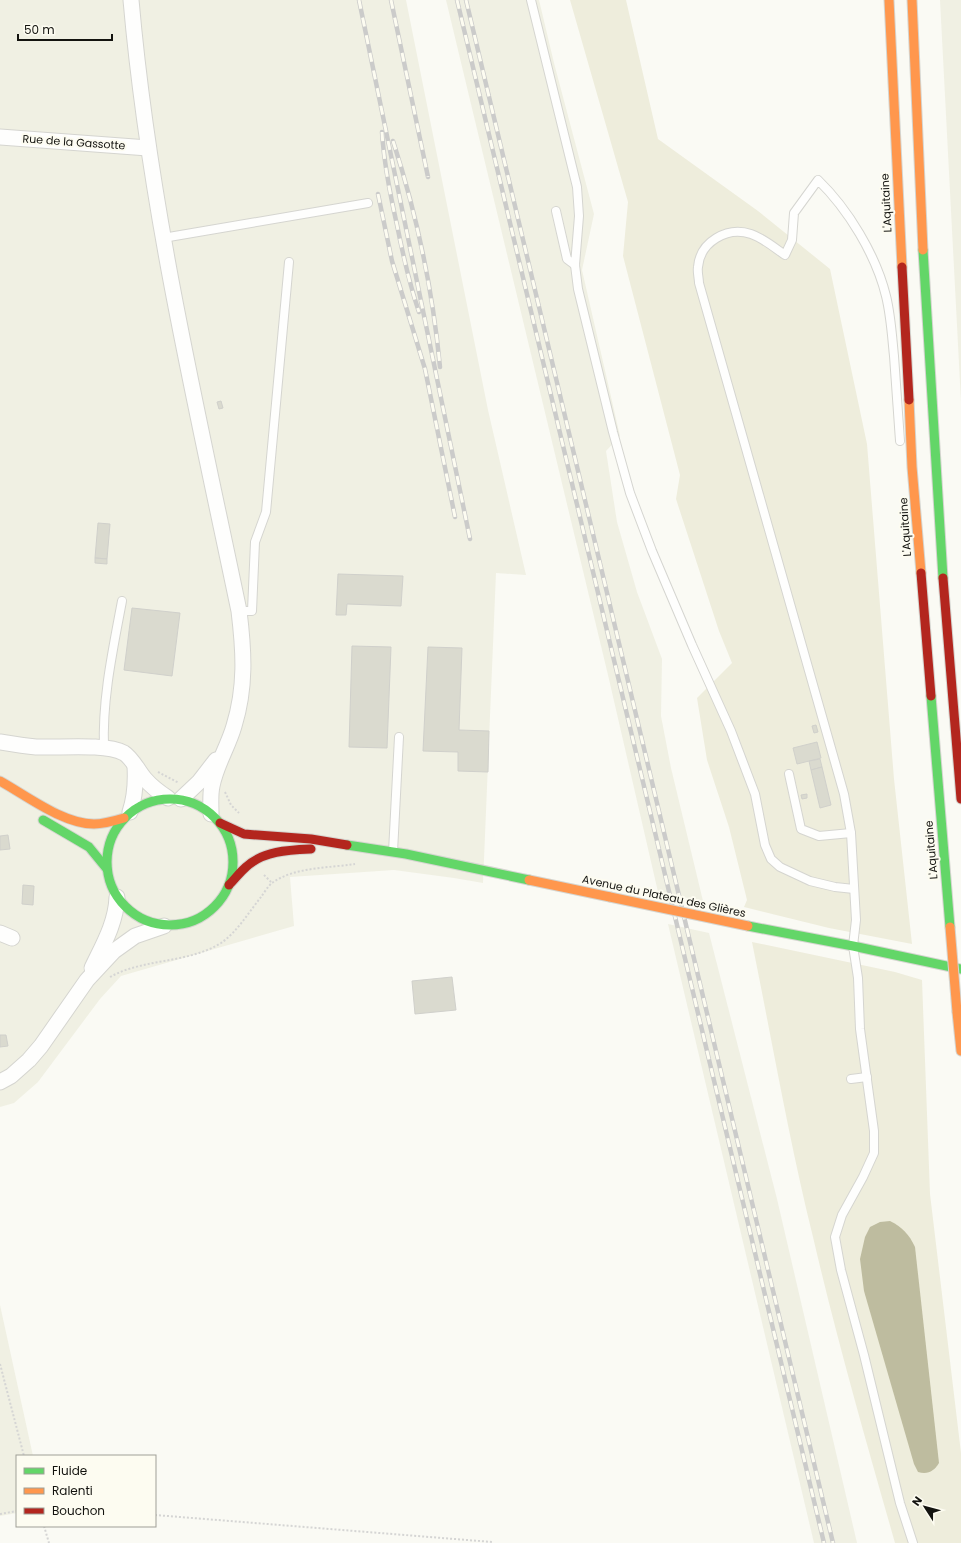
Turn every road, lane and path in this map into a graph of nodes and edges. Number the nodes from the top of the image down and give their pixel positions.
1 (132, 0) edge
2 (531, 0) edge
3 (889, 0) edge
4 (912, 0) edge
5 (0, 136) edge
6 (148, 148) junction
7 (368, 203) dead end
8 (556, 211) dead end
9 (163, 238) junction
10 (289, 262) dead end
11 (575, 265) junction
12 (900, 448) dead end
13 (122, 601) dead end
14 (239, 611) junction
15 (918, 635) dead end
16 (933, 724) junction
17 (399, 737) dead end
18 (0, 742) edge
19 (104, 748) junction
20 (224, 750) junction
21 (135, 766) junction
22 (156, 771) dead end
23 (789, 774) dead end
24 (0, 781) edge
25 (180, 783) dead end
26 (211, 788) junction
27 (175, 799) junction
28 (961, 799) edge
29 (127, 815) junction
30 (35, 816) dead end
31 (242, 816) dead end
32 (216, 818) junction
33 (851, 833) junction
34 (361, 848) junction
35 (393, 852) junction
36 (357, 864) dead end
37 (107, 869) junction
38 (229, 885) junction
39 (854, 889) junction
40 (116, 897) junction
41 (164, 926) junction
42 (852, 946) junction
43 (961, 969) edge
44 (87, 980) junction
45 (105, 981) dead end
46 (961, 1051) edge
47 (867, 1077) junction
48 (851, 1079) dead end
49 (0, 1082) edge
50 (0, 1364) edge
51 (24, 1455) edge
52 (16, 1512) edge
53 (0, 1514) edge
54 (156, 1516) edge
55 (44, 1527) edge
56 (492, 1542) dead end
57 (49, 1543) edge
58 (913, 1543) edge

1 - 6 street
2 - 11 lane
3 - 16 main road, L'Aquitaine
4 - 28 main road
5 - 6 street, Rue de la Gassotte
6 - 9 street
7 - 9 lane
8 - 11 lane
9 - 14 street
10 - 14 lane
11 - 39 lane
12 - 33 lane
13 - 19 lane
14 - 20 street
15 - 16 lane
16 - 46 main road, L'Aquitaine, bridge
17 - 35 lane
18 - 19 street
19 - 21 street
20 - 26 street
20 - 27 street
21 - 27 street
21 - 29 street
22 - 25 path
23 - 33 lane
24 - 29 main road
26 - 31 path
26 - 32 street
27 - 29 main road
27 - 32 main road
29 - 37 main road
30 - 37 main road
32 - 34 main road, Avenue du Plateau des Glières
32 - 38 main road
33 - 39 lane
34 - 35 main road, Avenue du Plateau des Glières
34 - 38 main road, Avenue du Plateau des Glières
35 - 42 main road, Avenue du Plateau des Glières, bridge
36 - 45 path
37 - 40 main road
38 - 41 main road
39 - 42 lane
40 - 41 main road
40 - 44 street
41 - 44 street
42 - 43 main road, Avenue du Plateau des Glières
42 - 47 lane
44 - 49 street
47 - 48 lane
47 - 58 lane
50 - 51 path
52 - 53 path
54 - 56 path
55 - 57 path

